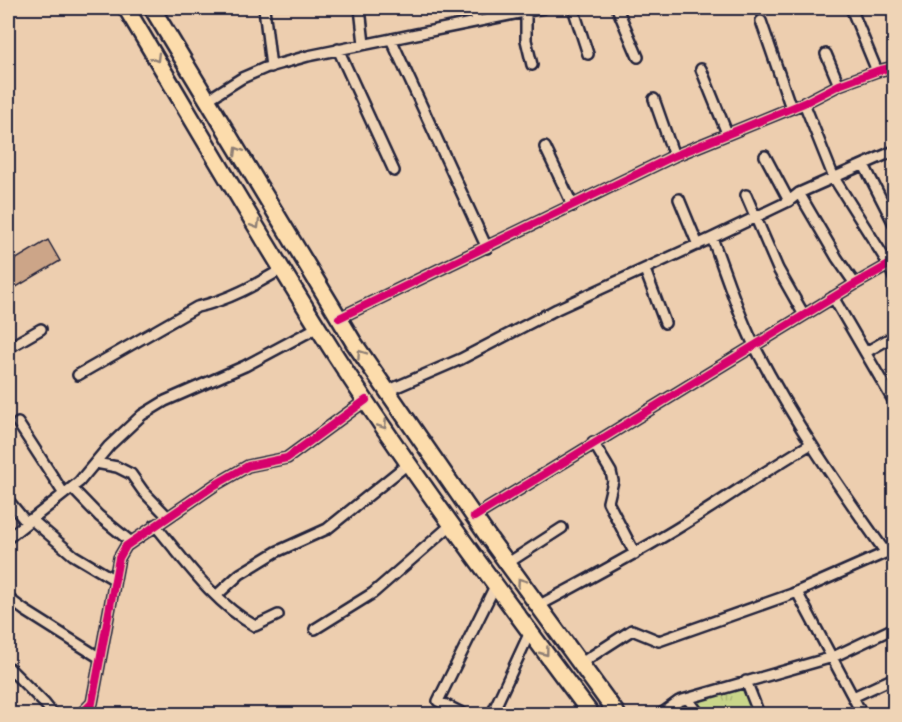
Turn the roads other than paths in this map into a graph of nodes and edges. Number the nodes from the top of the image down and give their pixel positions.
1 (126, 8) edge
2 (152, 8) edge
3 (264, 8) edge
4 (360, 8) edge
5 (473, 8) edge
6 (544, 8) edge
7 (573, 8) edge
8 (617, 8) edge
9 (851, 8) edge
10 (526, 9) edge
11 (477, 21) junction
12 (761, 21) dead end
13 (391, 39) junction
14 (364, 44) junction
15 (338, 49) junction
16 (588, 54) dead end
17 (826, 54) dead end
18 (638, 57) dead end
19 (532, 65) dead end
20 (271, 67) junction
21 (894, 67) edge
22 (701, 69) dead end
23 (877, 70) junction
24 (839, 85) junction
25 (654, 99) dead end
26 (207, 100) junction
27 (804, 103) junction
28 (791, 108) junction
29 (727, 133) junction
30 (544, 147) dead end
31 (894, 151) edge
32 (674, 156) junction
33 (765, 156) dead end
34 (864, 165) junction
35 (394, 171) dead end
36 (834, 178) junction
37 (799, 193) junction
38 (746, 195) dead end
39 (679, 199) dead end
40 (789, 201) junction
41 (573, 206) junction
42 (755, 217) junction
43 (894, 225) edge
44 (712, 238) junction
45 (698, 245) junction
46 (487, 248) junction
47 (892, 263) edge
48 (282, 269) junction
49 (645, 270) junction
50 (894, 278) edge
51 (855, 284) junction
52 (833, 297) junction
53 (804, 315) junction
54 (339, 318) junction
55 (665, 323) dead end
56 (318, 327) junction
57 (41, 329) dead end
58 (894, 336) edge
59 (754, 346) junction
60 (8, 348) edge
61 (866, 352) junction
62 (78, 375) dead end
63 (387, 391) junction
64 (366, 400) junction
65 (894, 402) edge
66 (18, 423) dead end
67 (593, 442) junction
68 (811, 444) junction
69 (409, 463) junction
70 (96, 464) junction
71 (68, 491) junction
72 (8, 500) edge
73 (168, 517) junction
74 (474, 517) junction
75 (29, 520) junction
76 (155, 525) junction
77 (451, 525) junction
78 (561, 528) dead end
79 (8, 538) edge
80 (131, 542) junction
81 (890, 551) edge
82 (635, 554) junction
83 (508, 563) junction
84 (115, 580) junction
85 (495, 586) junction
86 (797, 591) junction
87 (217, 595) junction
88 (8, 598) edge
89 (538, 606) junction
90 (278, 615) dead end
91 (549, 620) junction
92 (894, 628) edge
93 (315, 629) dead end
94 (530, 632) junction
95 (833, 657) junction
96 (100, 658) junction
97 (581, 663) junction
98 (8, 667) edge
99 (894, 678) edge
100 (746, 681) junction
101 (853, 697) junction
102 (688, 699) junction
103 (53, 714) edge
104 (81, 714) edge
105 (464, 714) edge
106 (492, 714) edge
107 (591, 714) edge
108 (617, 714) edge
109 (661, 714) edge
110 (699, 714) edge
111 (759, 714) edge
112 (862, 714) edge

1 -> 48 main road
2 - 26 main road
3 - 20 street
4 - 14 street
5 - 11 street
6 - 10 street
7 - 16 street
8 - 18 street
9 - 23 street
10 - 11 street
10 - 19 street
11 - 13 street
12 - 28 street
13 - 14 street
13 - 46 street
14 - 15 street
15 - 20 street
15 - 35 street
17 - 24 street
20 - 26 street
21 - 23 street
22 - 29 street
23 - 24 street
24 - 27 street
25 - 32 street
54 -> 26 main road
27 - 28 street
27 - 36 street
28 - 29 street
29 - 32 street
30 - 41 street
31 - 34 street
32 - 41 street
33 - 40 street
34 - 36 street
34 - 43 street
36 - 37 street
36 - 47 street
37 - 40 street
37 - 51 street
38 - 42 street
39 - 45 street
40 - 42 street
41 - 46 street
42 - 44 street
42 - 53 street
44 - 45 street
44 - 59 street
45 - 49 street
46 - 54 street
47 - 50 street
47 - 51 street
48 - 56 main road
48 - 62 street
49 - 55 street
49 - 63 street
51 - 52 street
52 - 53 street
52 - 61 street
53 - 59 street
63 -> 54 main road
56 - 64 main road
56 - 70 street
57 - 60 street
58 - 61 street
59 - 67 street
59 - 68 street
61 - 65 street
63 - 74 main road
64 -> 69 main road
64 - 73 street
66 - 71 street
67 - 74 street
67 - 82 street
68 - 81 street
68 - 82 street
69 - 77 main road
69 - 87 street
70 - 71 street
70 - 73 street
71 - 75 street
71 - 80 street
72 - 75 street
73 - 76 street
74 - 83 main road
75 - 79 street
75 - 84 street
76 - 80 street
76 - 87 street
77 - 85 main road
77 - 93 street
78 - 83 street
80 - 84 street
81 - 86 street
82 - 89 street
89 -> 83 main road
84 - 96 street
85 - 94 main road
85 - 105 street
86 - 95 street
86 - 97 street
87 - 90 street
88 - 96 street
89 - 91 main road
91 - 94 main road
91 - 97 main road
92 - 95 street
94 - 106 street
94 -> 107 main road
95 - 100 street
95 - 101 street
96 - 104 street
97 - 108 main road
98 - 103 street
99 - 101 street
100 - 102 street
100 - 111 street
101 - 112 street
102 - 109 street
102 - 110 street

